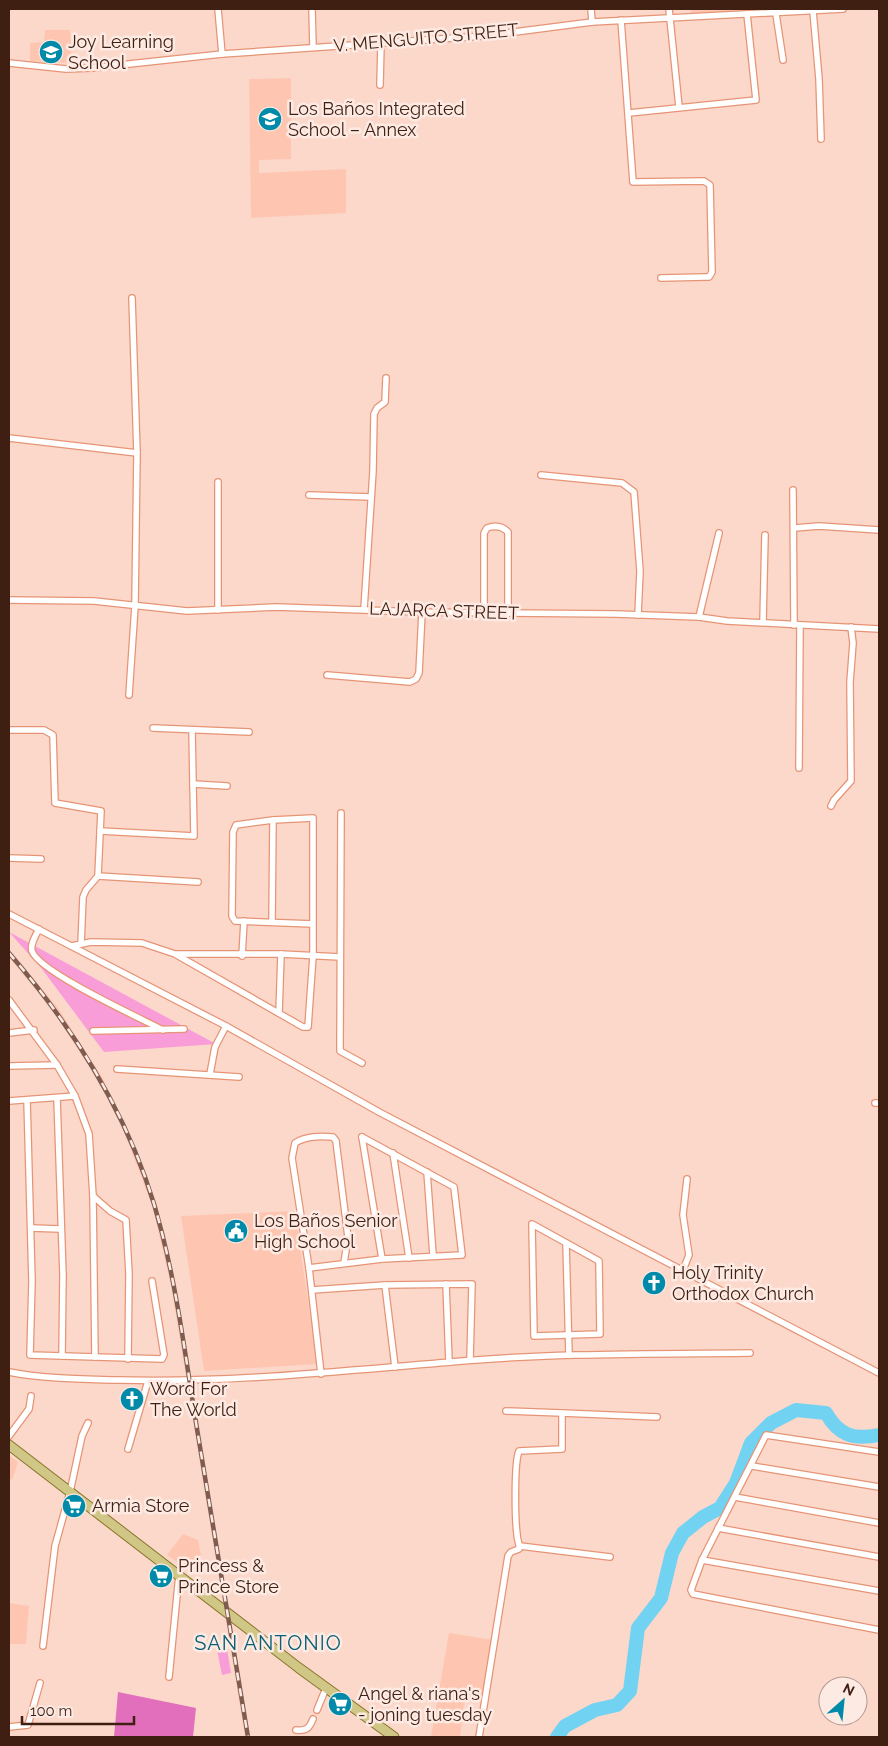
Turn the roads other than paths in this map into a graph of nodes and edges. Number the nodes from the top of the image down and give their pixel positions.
1 (218, 9) edge
2 (312, 9) edge
3 (591, 9) edge
4 (669, 9) edge
5 (843, 9) edge
6 (813, 11) junction
7 (747, 14) junction
8 (776, 14) junction
9 (669, 16) junction
10 (621, 20) junction
11 (592, 22) junction
12 (381, 43) junction
13 (313, 47) junction
14 (222, 54) junction
15 (783, 60) dead end
16 (9, 63) edge
17 (380, 85) dead end
18 (680, 108) junction
19 (629, 113) junction
20 (821, 139) dead end
21 (661, 278) dead end
22 (132, 298) dead end
23 (386, 378) dead end
24 (9, 438) edge
25 (137, 452) junction
26 (541, 475) dead end
27 (218, 482) dead end
28 (793, 490) dead end
29 (309, 495) dead end
30 (370, 497) junction
31 (795, 528) junction
32 (879, 530) edge
33 (720, 533) dead end
34 (765, 535) dead end
35 (9, 600) edge
36 (135, 606) junction
37 (364, 608) junction
38 (218, 610) junction
39 (422, 612) junction
40 (484, 613) junction
41 (508, 613) junction
42 (638, 615) junction
43 (699, 617) junction
44 (763, 622) junction
45 (797, 625) junction
46 (851, 627) junction
47 (879, 629) edge
48 (327, 675) dead end
49 (129, 695) dead end
50 (153, 728) dead end
51 (9, 730) edge
52 (192, 730) junction
53 (249, 732) dead end
54 (799, 768) dead end
55 (193, 784) junction
56 (227, 786) dead end
57 (831, 806) dead end
58 (341, 813) dead end
59 (273, 820) junction
60 (100, 831) junction
61 (9, 858) edge
62 (41, 859) dead end
63 (98, 876) junction
64 (198, 882) dead end
65 (9, 914) edge
66 (244, 921) junction
67 (272, 922) junction
68 (313, 924) junction
69 (39, 929) junction
70 (81, 944) junction
71 (72, 946) junction
72 (175, 954) junction
73 (280, 954) junction
74 (242, 956) junction
75 (313, 956) junction
76 (340, 957) junction
77 (9, 1000) edge
78 (279, 1013) junction
79 (226, 1026) junction
80 (184, 1029) dead end
81 (34, 1030) junction
82 (163, 1030) junction
83 (93, 1031) dead end
84 (9, 1033) edge
85 (362, 1063) dead end
86 (57, 1065) junction
87 (9, 1066) edge
88 (117, 1068) dead end
89 (210, 1074) junction
90 (239, 1077) dead end
91 (75, 1096) junction
92 (57, 1098) junction
93 (27, 1100) junction
94 (9, 1101) edge
95 (393, 1153) junction
96 (427, 1172) junction
97 (686, 1179) dead end
98 (93, 1196) junction
99 (31, 1228) junction
100 (60, 1228) junction
101 (566, 1243) junction
102 (433, 1255) junction
103 (409, 1258) junction
104 (382, 1259) junction
105 (344, 1264) junction
106 (309, 1268) junction
107 (684, 1270) junction
108 (152, 1282) dead end
109 (446, 1284) junction
110 (385, 1285) junction
111 (312, 1290) junction
112 (569, 1336) junction
113 (750, 1353) dead end
114 (570, 1355) junction
115 (62, 1356) junction
116 (95, 1357) junction
117 (128, 1359) junction
118 (470, 1360) junction
119 (449, 1362) junction
120 (395, 1367) junction
121 (9, 1372) edge
122 (879, 1373) edge
123 (321, 1374) junction
124 (148, 1381) junction
125 (31, 1396) dead end
126 (506, 1411) dead end
127 (562, 1413) junction
128 (657, 1417) dead end
129 (88, 1423) dead end
130 (9, 1436) edge
131 (9, 1446) edge
132 (128, 1450) dead end
133 (879, 1452) edge
134 (752, 1466) junction
135 (879, 1487) edge
136 (70, 1492) junction
137 (735, 1497) junction
138 (879, 1523) edge
139 (718, 1528) junction
140 (520, 1546) junction
141 (610, 1557) dead end
142 (879, 1557) edge
143 (702, 1560) junction
144 (179, 1574) junction
145 (879, 1592) edge
146 (879, 1630) edge
147 (43, 1646) dead end
148 (169, 1677) dead end
149 (40, 1683) dead end
150 (326, 1688) junction
151 (317, 1710) dead end
152 (313, 1719) dead end
153 (9, 1727) edge
154 (296, 1730) dead end
155 (383, 1734) edge
156 (394, 1737) edge
157 (479, 1737) edge

1 - 14 street
2 - 13 street
3 - 11 street
4 - 9 street
5 - 6 street, V. MENGUITO STREET
6 - 8 street, V. MENGUITO STREET
6 - 20 street
7 - 8 street, V. MENGUITO STREET
7 - 9 street, V. MENGUITO STREET
7 - 18 street
8 - 15 street
9 - 10 street, V. MENGUITO STREET
9 - 18 street
10 - 11 street, V. MENGUITO STREET
10 - 19 street
11 - 12 street, V. MENGUITO STREET
12 - 13 street, V. MENGUITO STREET
12 - 17 street
13 - 14 street, V. MENGUITO STREET
14 - 16 street, V. MENGUITO STREET
18 - 19 street
19 - 21 street
22 - 25 street
23 - 30 street
24 - 25 street
25 - 36 street
26 - 42 street
27 - 38 street
28 - 31 street
29 - 30 street
30 - 37 street
31 - 32 street
31 - 45 street
33 - 43 street
34 - 44 street
35 - 36 street, LAJARCA STREET
36 - 38 street, LAJARCA STREET
36 - 49 street
37 - 38 street, LAJARCA STREET
37 - 39 street, LAJARCA STREET
39 - 40 street, LAJARCA STREET
39 - 48 street
40 - 41 street, LAJARCA STREET
40 - 41 street
41 - 42 street, LAJARCA STREET
42 - 43 street, LAJARCA STREET
43 - 44 street, LAJARCA STREET
44 - 45 street, LAJARCA STREET
45 - 46 street, LAJARCA STREET
45 - 54 street
46 - 47 street, LAJARCA STREET
46 - 57 street
50 - 52 street
51 - 60 street
52 - 53 street
52 - 55 street
55 - 56 street
55 - 60 street
58 - 76 street
59 - 66 street
59 - 67 street
59 - 68 street
60 - 63 street
61 - 62 street
63 - 64 street
63 - 70 street
65 - 69 street
66 - 67 street
66 - 74 street
67 - 68 street
68 - 75 street
69 - 71 street
69 - 82 street
70 - 71 street
70 - 72 street
71 - 79 street
72 - 74 street
72 - 78 street
73 - 74 street
73 - 75 street
73 - 78 street
75 - 76 street
75 - 78 street
76 - 85 street
77 - 81 street
79 - 89 street
79 - 107 street
80 - 82 street
81 - 84 street
81 - 86 street
82 - 83 street
86 - 87 street
86 - 91 street
88 - 89 street
89 - 90 street
91 - 92 street
91 - 98 street
92 - 93 street
92 - 100 street
93 - 94 street
93 - 99 street
95 - 96 street
95 - 103 street
95 - 104 street
96 - 102 street
96 - 102 street
97 - 107 street
98 - 116 street
98 - 117 street
99 - 100 street
99 - 115 street
100 - 115 street
101 - 112 street
101 - 112 street
101 - 112 street
102 - 103 street
103 - 104 street
104 - 105 street
105 - 106 street
105 - 106 street
106 - 111 street
107 - 122 street
108 - 117 street
109 - 110 street
109 - 118 street
109 - 119 street
110 - 111 street
110 - 120 street
111 - 123 street
112 - 114 street
113 - 114 street
114 - 118 street
115 - 116 street
116 - 117 street
118 - 119 street
119 - 120 street
120 - 123 street
121 - 124 street
123 - 124 street
124 - 132 street
125 - 130 street
126 - 127 street
127 - 128 street
127 - 140 street
129 - 136 street
131 - 136 main road
133 - 134 street
134 - 135 street
134 - 137 street
136 - 144 main road
136 - 147 street
137 - 138 street
137 - 139 street
139 - 142 street
139 - 143 street
140 - 141 street
140 - 157 street
143 - 145 street
143 - 146 street
144 - 148 street
144 - 150 main road
149 - 153 street
150 - 151 street
150 - 155 main road
152 - 154 street
155 - 156 main road

